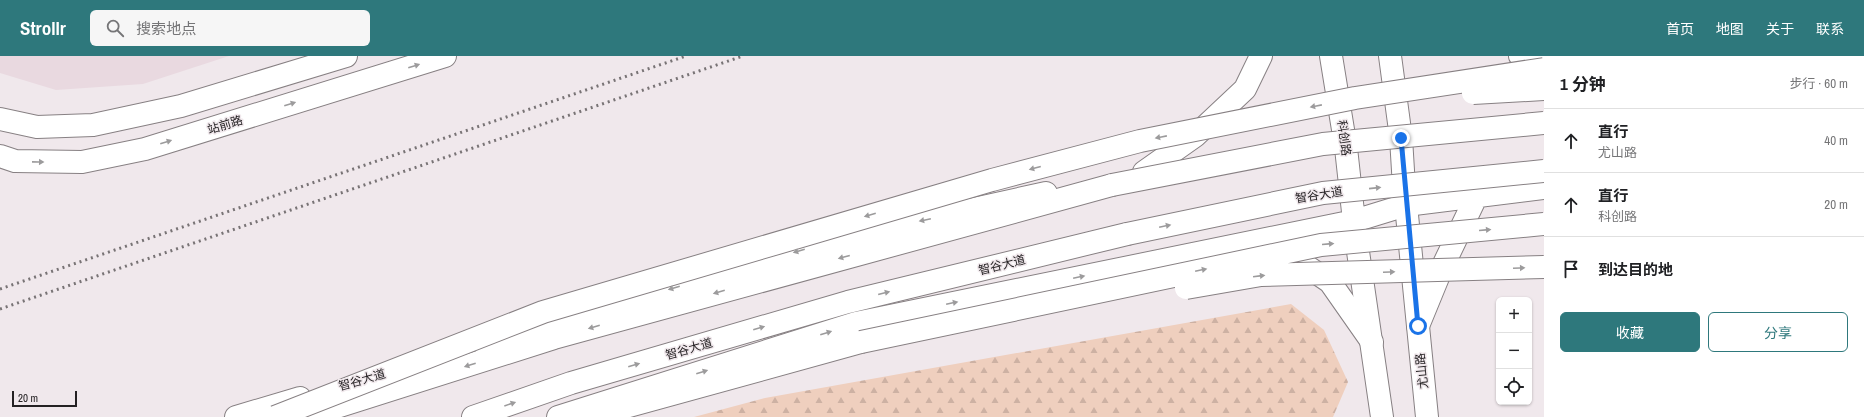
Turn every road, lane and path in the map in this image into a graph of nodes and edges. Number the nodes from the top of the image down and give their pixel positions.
1 (346, 56) edge
2 (445, 56) edge
3 (1261, 56) edge
4 (1331, 56) edge
5 (1390, 56) edge
6 (1520, 56) edge
7 (1544, 68) edge
8 (1544, 89) edge
9 (1355, 98) junction
10 (0, 119) edge
11 (1544, 123) edge
12 (1544, 128) edge
13 (1401, 138) junction
14 (1346, 148) junction
15 (0, 156) edge
16 (1544, 171) edge
17 (1144, 172) junction
18 (1544, 188) edge
19 (1477, 195) junction
20 (1406, 205) junction
21 (1354, 221) junction
22 (1544, 224) edge
23 (1267, 239) junction
24 (1544, 268) edge
25 (1418, 326) junction
26 (861, 342) junction
27 (1372, 342) junction
28 (236, 417) edge
29 (275, 417) edge
30 (305, 417) edge
31 (473, 417) edge
32 (558, 417) edge
33 (589, 417) edge
34 (1382, 417) edge
35 (1426, 417) edge

1 - 10 main road
15 -> 2 main road, 站前路
3 - 17 main road
4 - 14 main road, 科创路
5 - 13 main road
6 - 7 main road
7 - 9 main road, bridge
8 - 9 main road, bridge
9 -> 29 main road, bridge
11 -> 30 main road, 智谷大道, bridge
12 - 13 main road, 智谷大道
13 - 14 main road, 智谷大道
13 - 20 main road
14 - 17 main road, 智谷大道
14 - 21 main road, 科创路
31 -> 16 main road, 智谷大道, bridge
17 -> 28 main road, 智谷大道
18 - 19 main road, 智谷大道
19 - 20 main road, 智谷大道
19 - 25 main road
20 - 21 main road, 智谷大道
20 - 25 main road, 尤山路
21 - 23 main road, 智谷大道
21 - 27 main road
26 -> 22 main road, bridge
23 - 27 main road
32 -> 23 main road, 智谷大道
26 -> 24 main road, bridge
25 - 35 main road, 尤山路
26 - 33 main road
27 - 34 main road

